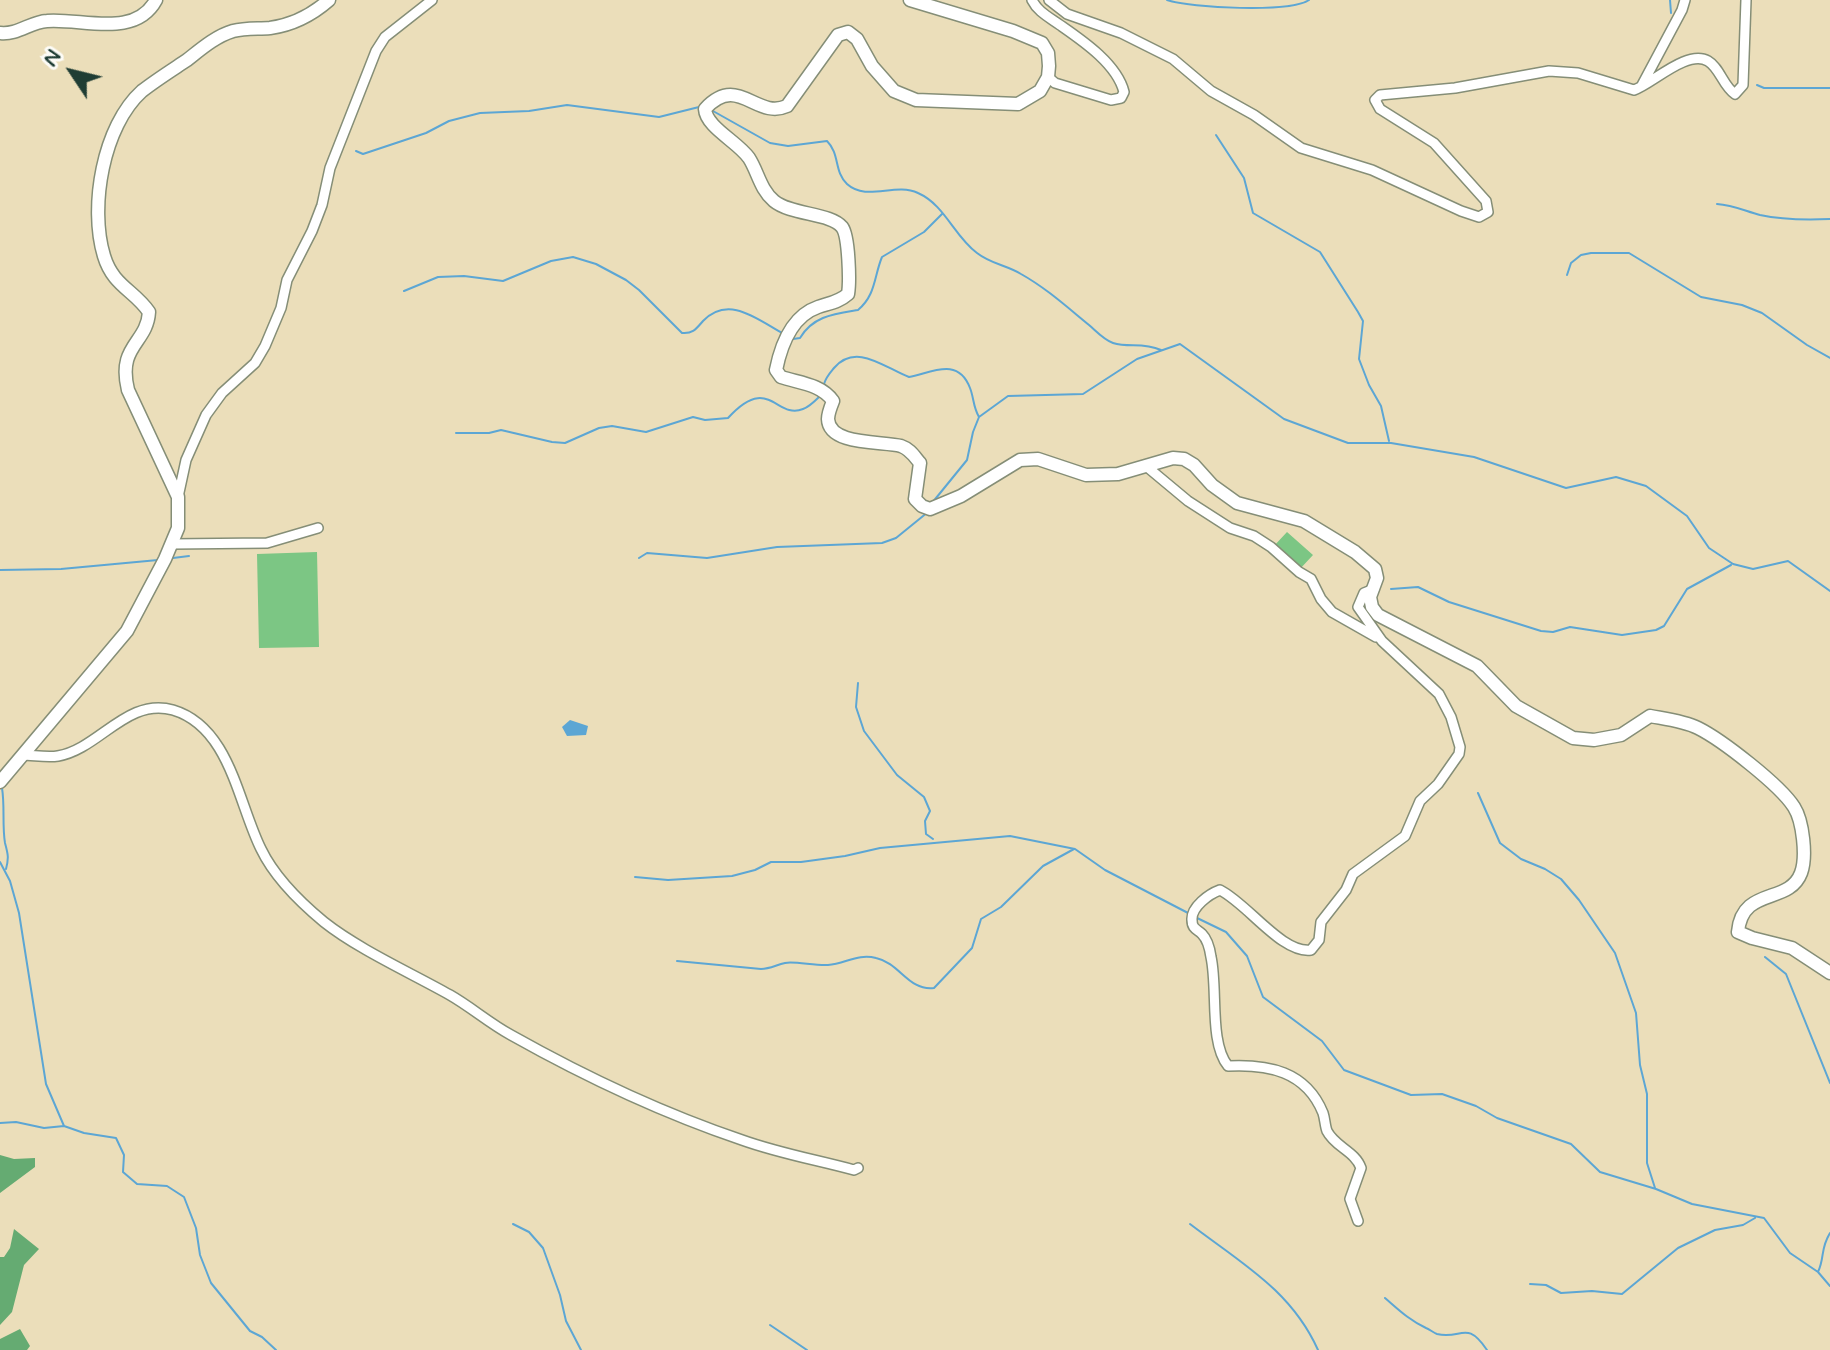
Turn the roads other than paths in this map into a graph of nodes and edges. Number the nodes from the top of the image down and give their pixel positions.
1 (156, 0) edge
2 (329, 0) edge
3 (432, 0) edge
4 (910, 0) edge
5 (1032, 0) edge
6 (1049, 0) edge
7 (1685, 0) edge
8 (1746, 0) edge
9 (0, 33) edge
10 (1048, 77) junction
11 (1641, 88) junction
12 (1146, 466) junction
13 (178, 497) junction
14 (318, 528) dead end
15 (172, 544) junction
16 (1374, 589) junction
17 (1382, 641) junction
18 (22, 755) junction
19 (0, 782) edge
20 (1830, 973) edge
21 (858, 1168) dead end
22 (1358, 1221) dead end

1 - 9 street
2 - 13 street
3 - 13 street
4 - 10 street
5 - 10 street
6 - 11 street
7 - 11 street
8 - 11 street
10 - 12 street
12 - 16 street
12 - 17 street
13 - 15 street
14 - 15 street
15 - 18 street
16 - 17 street
16 - 20 street
17 - 22 street
18 - 19 street
18 - 21 street

